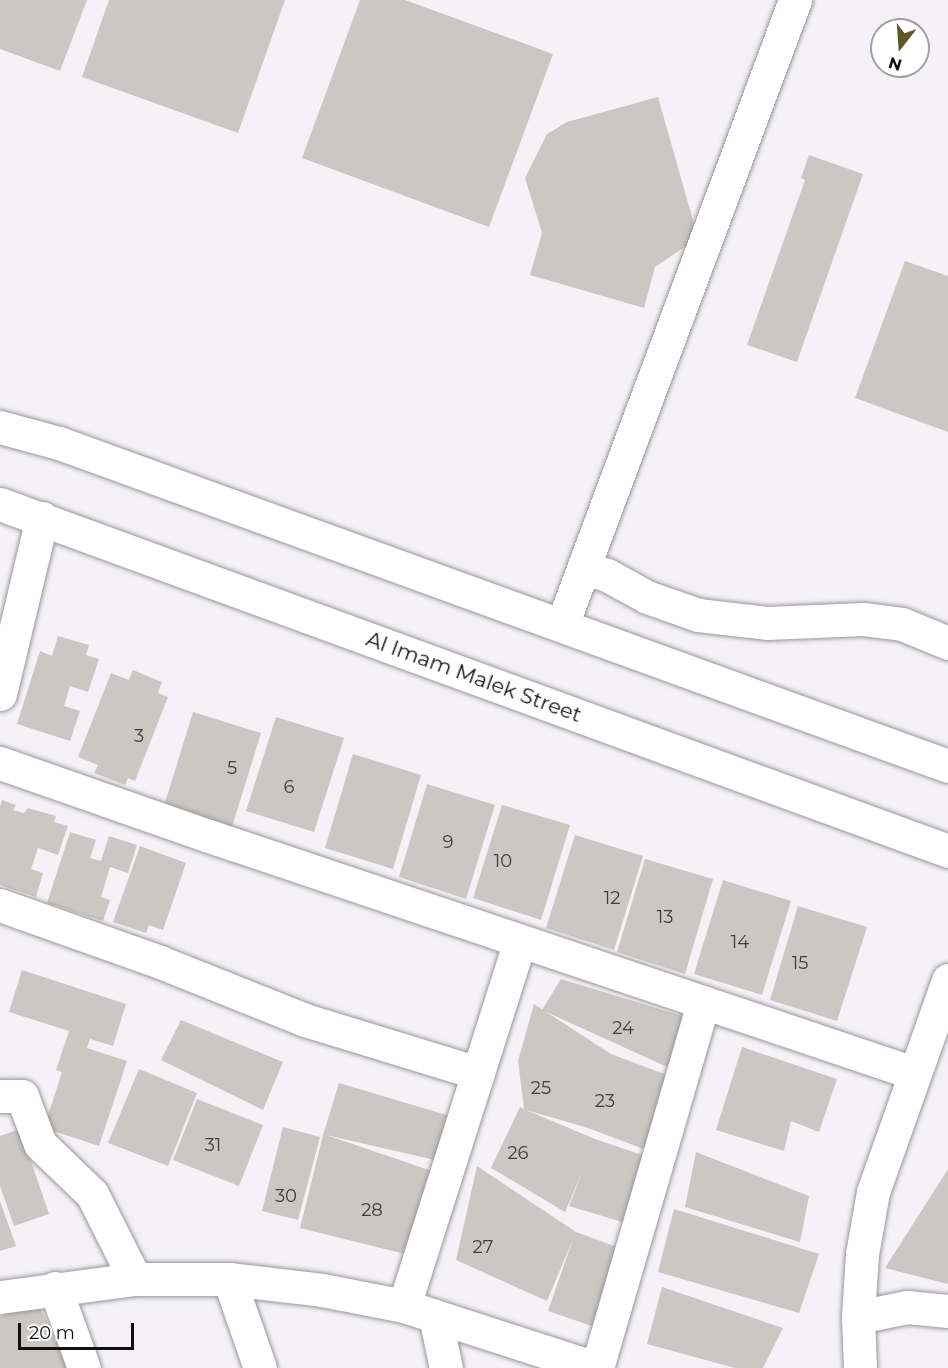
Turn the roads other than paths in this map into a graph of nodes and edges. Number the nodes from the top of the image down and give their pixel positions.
1 (795, 0) edge
2 (0, 427) edge
3 (0, 504) edge
4 (42, 518) junction
5 (584, 568) junction
6 (562, 625) junction
7 (948, 643) edge
8 (0, 693) edge
9 (0, 763) edge
10 (948, 766) edge
11 (948, 851) edge
12 (0, 905) edge
13 (520, 941) junction
14 (948, 980) edge
15 (703, 1002) junction
16 (478, 1073) junction
17 (914, 1073) junction
18 (0, 1096) edge
19 (135, 1279) junction
20 (229, 1279) junction
21 (55, 1288) junction
22 (0, 1297) edge
23 (404, 1306) junction
24 (948, 1311) edge
25 (435, 1316) junction
26 (858, 1317) junction
27 (84, 1368) edge
28 (260, 1368) edge
29 (446, 1368) edge
30 (597, 1368) edge
31 (860, 1368) edge

1 - 5 street
2 - 6 street
3 - 4 street, Al Imam Malek Street
4 - 8 street
4 - 11 street, Al Imam Malek Street
5 - 6 street
5 - 7 street
6 - 10 street
9 - 13 street
12 - 16 street
13 - 15 street
13 - 16 street
14 - 17 street
15 - 17 street
15 - 30 street
16 - 23 street
17 - 26 street
18 - 19 street
19 - 20 street
19 - 21 street
20 - 23 street
20 - 28 street
21 - 22 street
21 - 27 street
23 - 25 street
24 - 26 street
25 - 29 street
25 - 30 street
26 - 31 street

